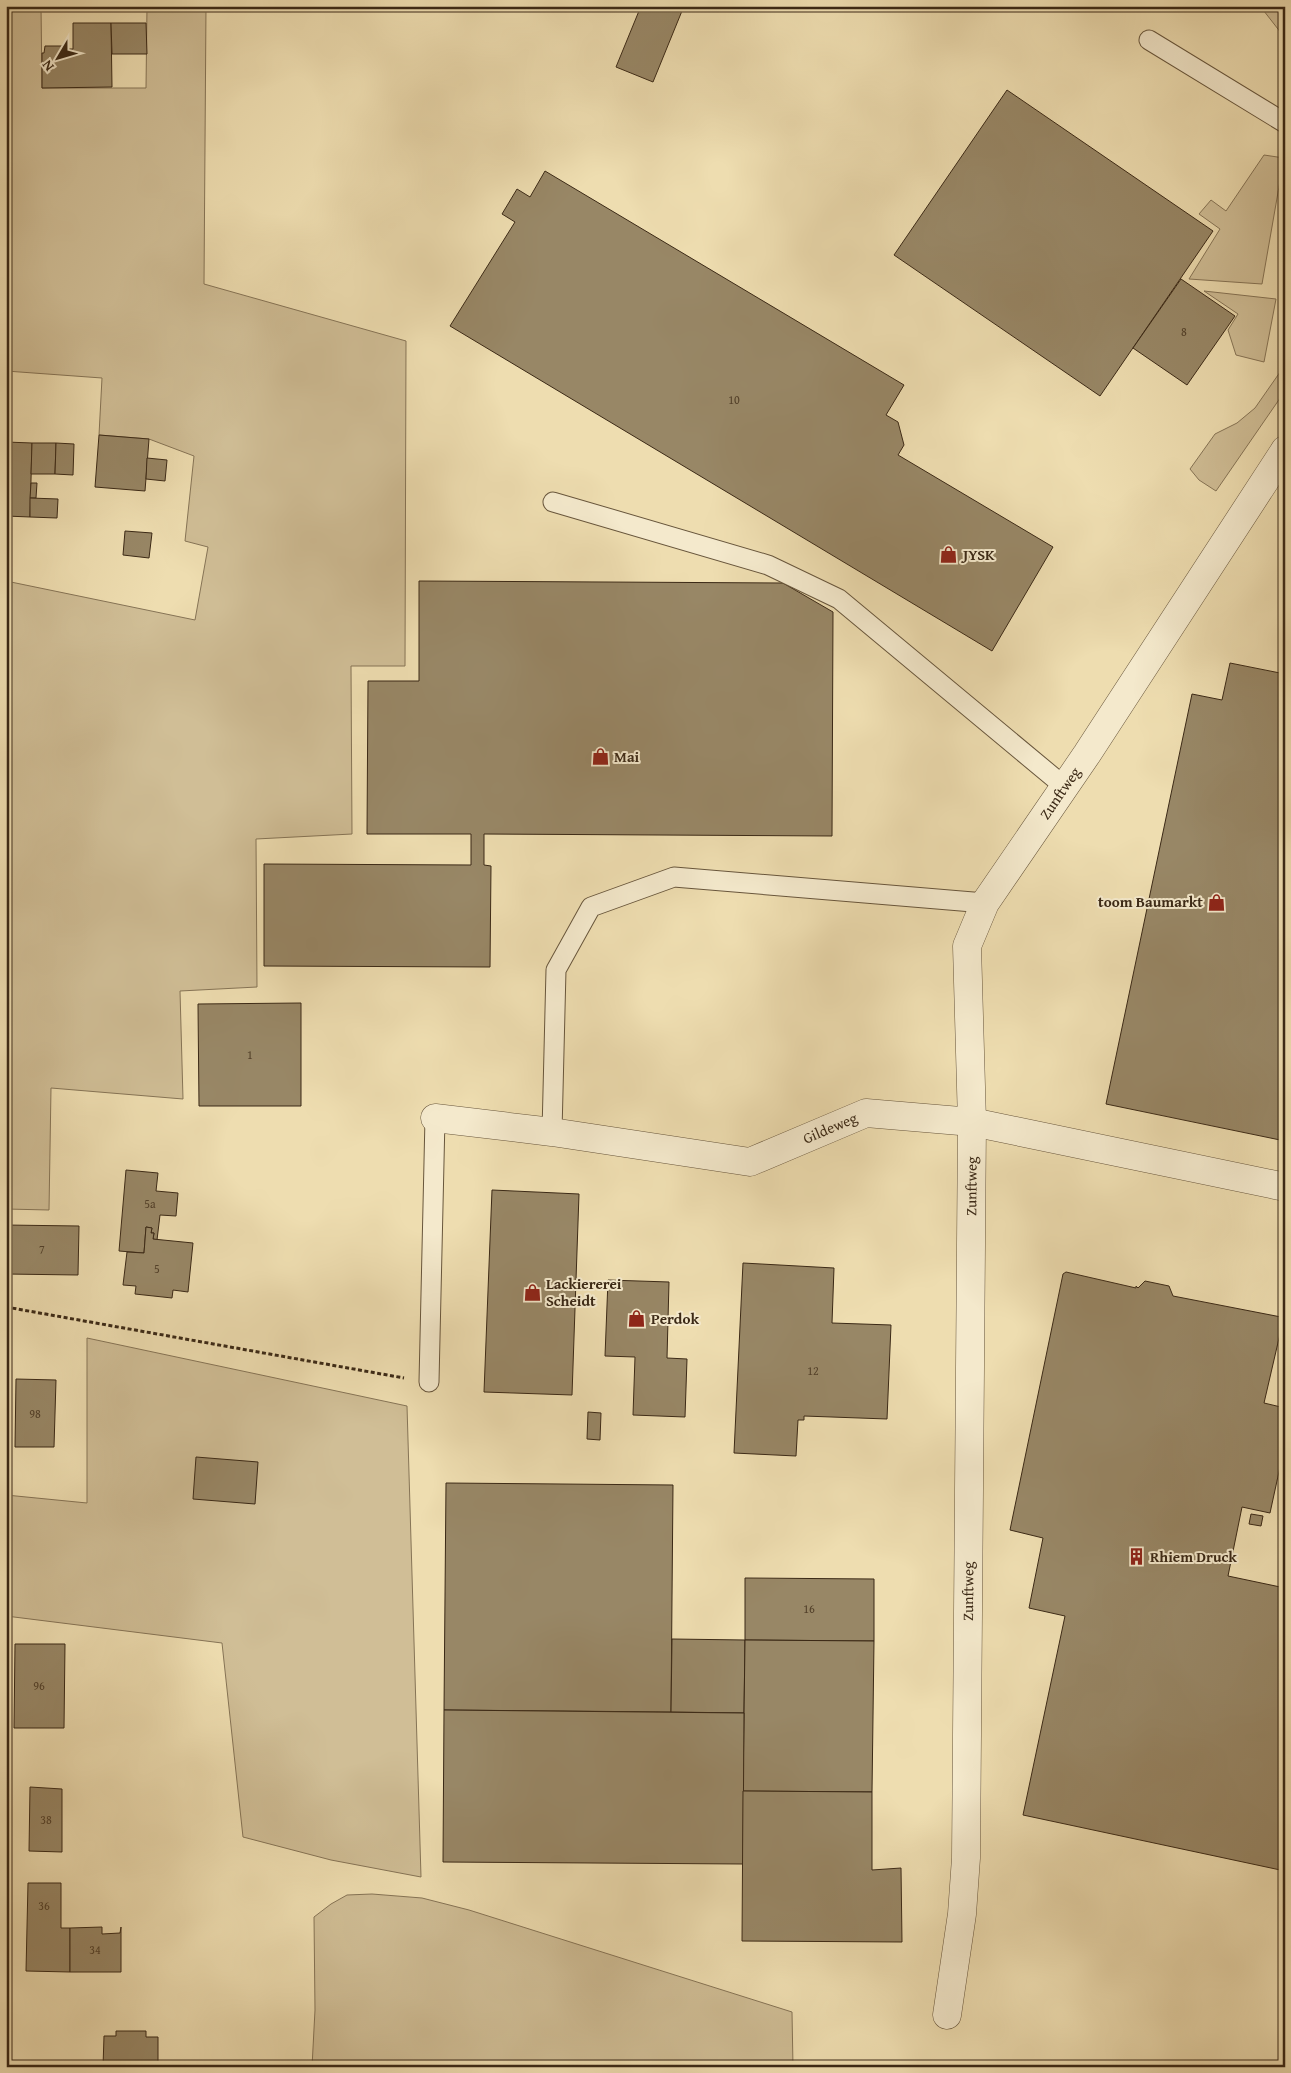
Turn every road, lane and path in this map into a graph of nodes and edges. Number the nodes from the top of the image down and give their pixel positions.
1 (1149, 40) dead end
2 (1285, 123) edge
3 (1285, 450) edge
4 (552, 502) dead end
5 (1065, 787) junction
6 (985, 903) junction
7 (435, 1118) joint
8 (972, 1122) junction
9 (552, 1132) junction
10 (1285, 1188) edge
11 (6, 1306) edge
12 (429, 1382) joint
13 (947, 2015) dead end

1 - 2 lane
3 - 5 street, Zunftweg
4 - 5 lane
5 - 6 street, Zunftweg
6 - 8 street, Zunftweg
6 - 9 lane
7 - 9 street, Gildeweg
7 - 12 lane
8 - 9 street, Gildeweg
8 - 10 street, Gildeweg
8 - 13 street, Zunftweg
11 - 12 path

